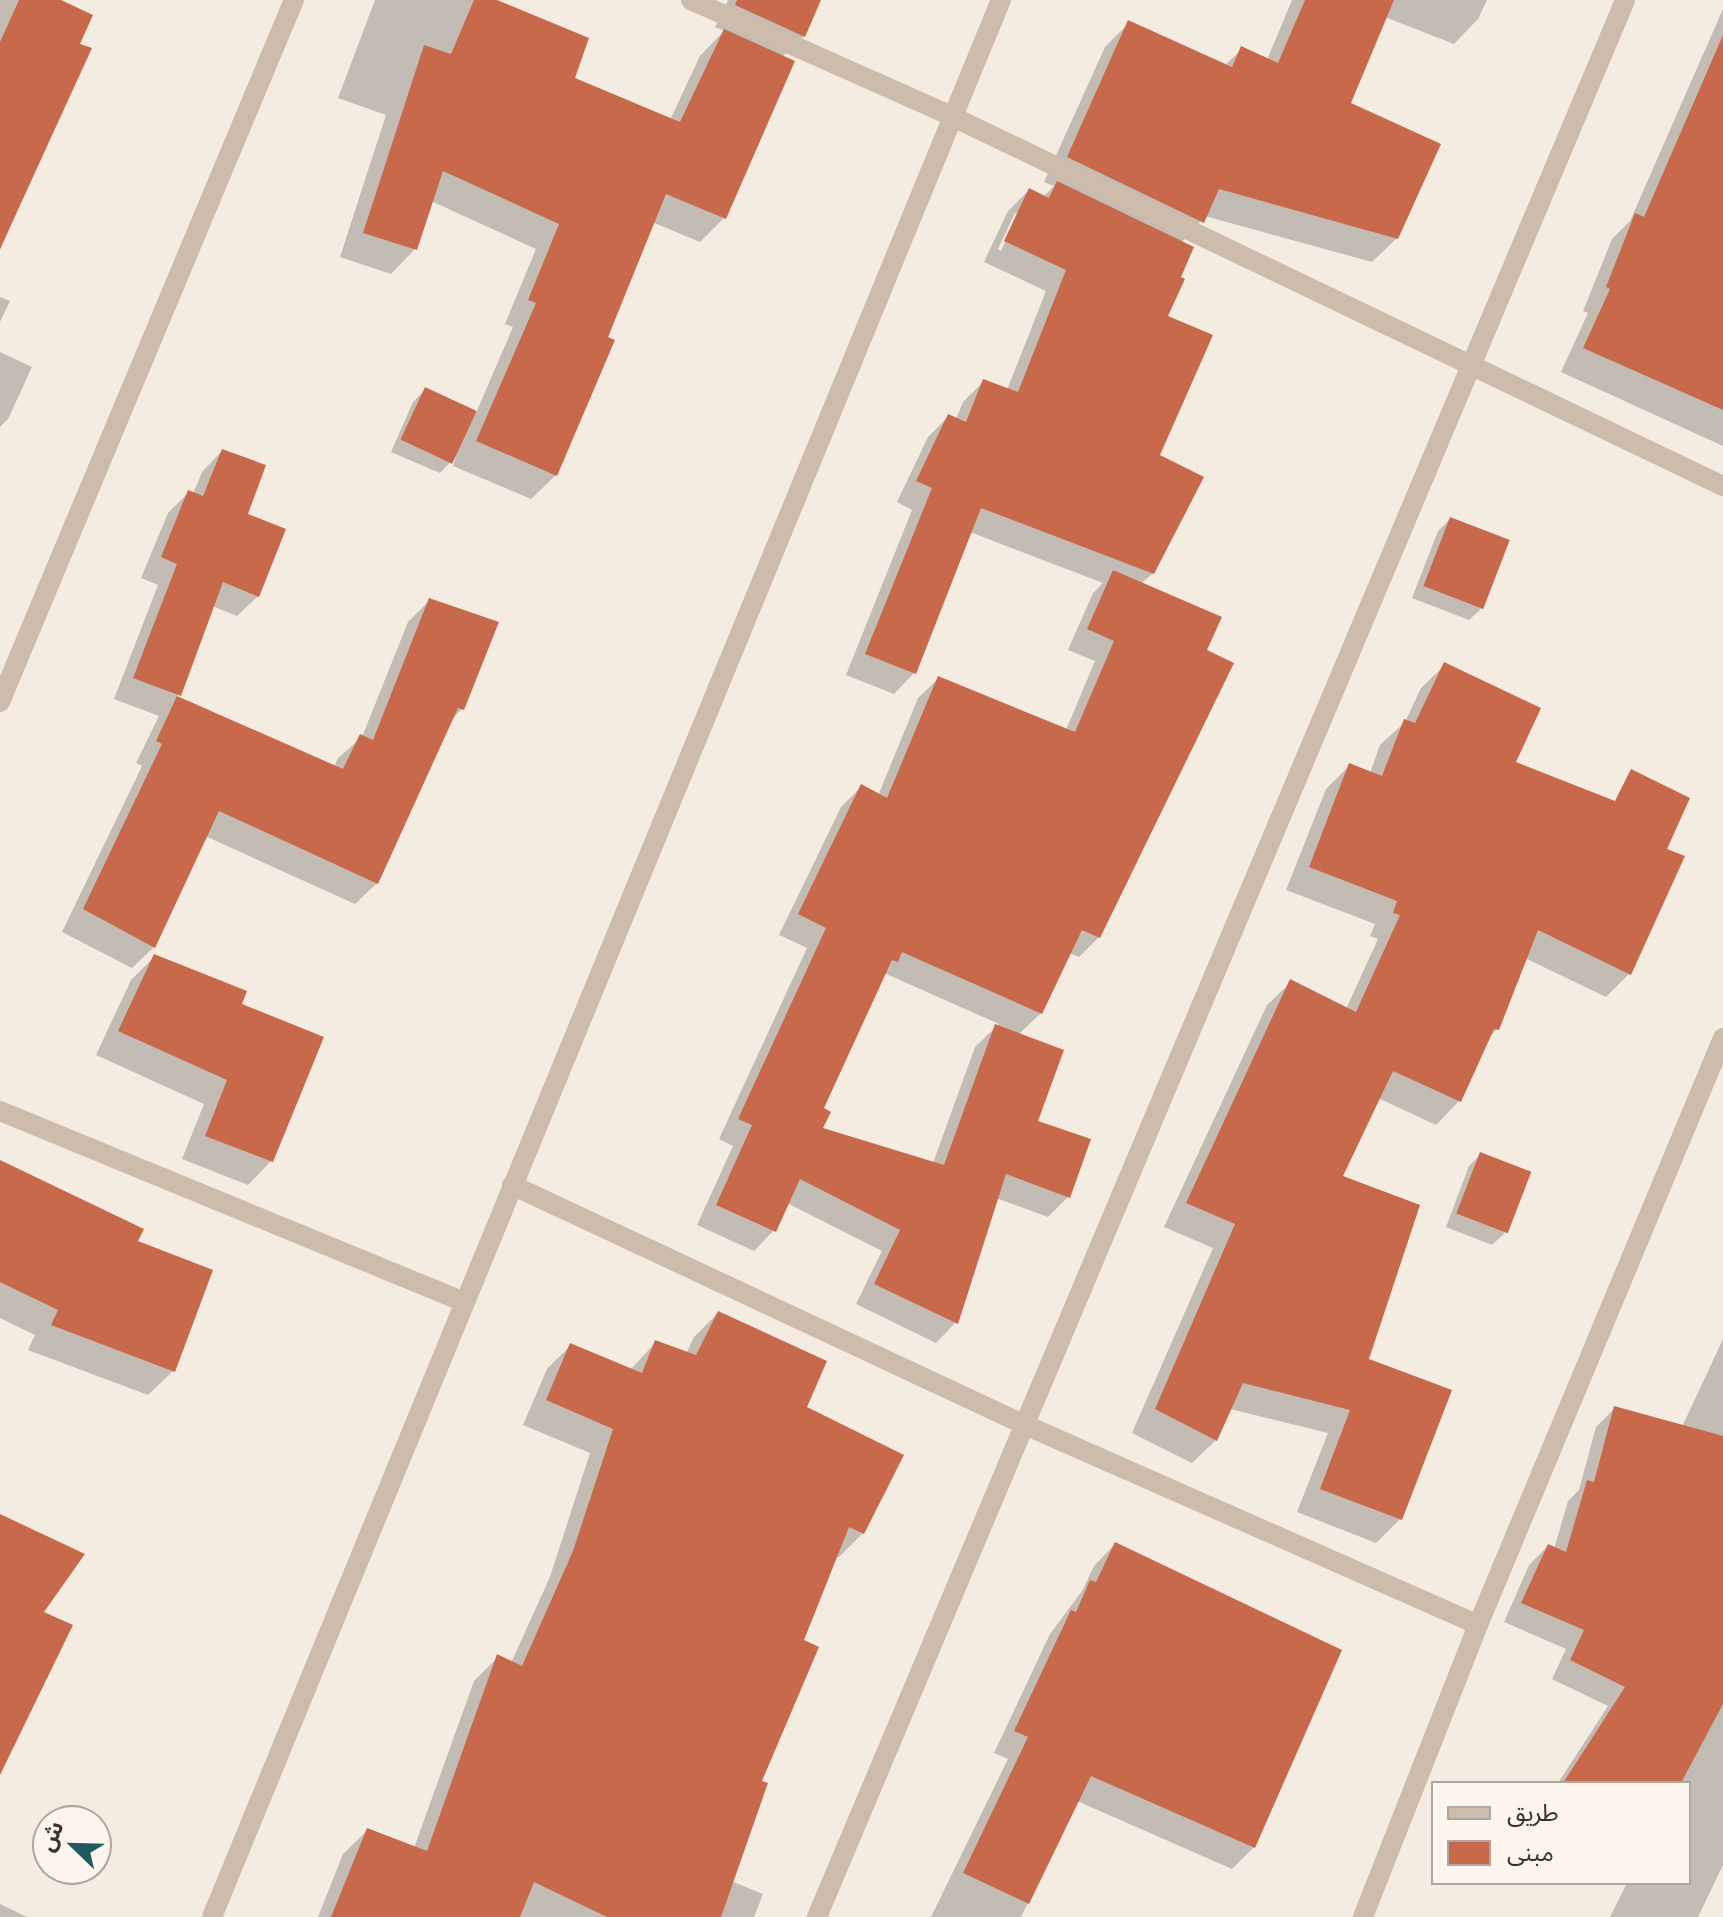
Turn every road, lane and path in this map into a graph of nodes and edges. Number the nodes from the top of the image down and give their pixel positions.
1 (294, 0) edge
2 (691, 0) edge
3 (1001, 0) edge
4 (1625, 0) edge
5 (951, 116) junction
6 (1469, 363) junction
7 (1723, 486) edge
8 (0, 702) edge
9 (1723, 1038) edge
10 (0, 1111) edge
11 (512, 1185) junction
12 (464, 1302) junction
13 (1023, 1424) junction
14 (1478, 1625) junction
15 (212, 1917) edge
16 (817, 1917) edge
17 (1363, 1917) edge

1 - 8 street
2 - 5 street
3 - 5 street
4 - 6 street
5 - 6 street
5 - 11 street
6 - 7 street
6 - 13 street
9 - 14 street
10 - 12 street
11 - 12 street
11 - 13 street
12 - 15 street
13 - 14 street
13 - 16 street
14 - 17 street

